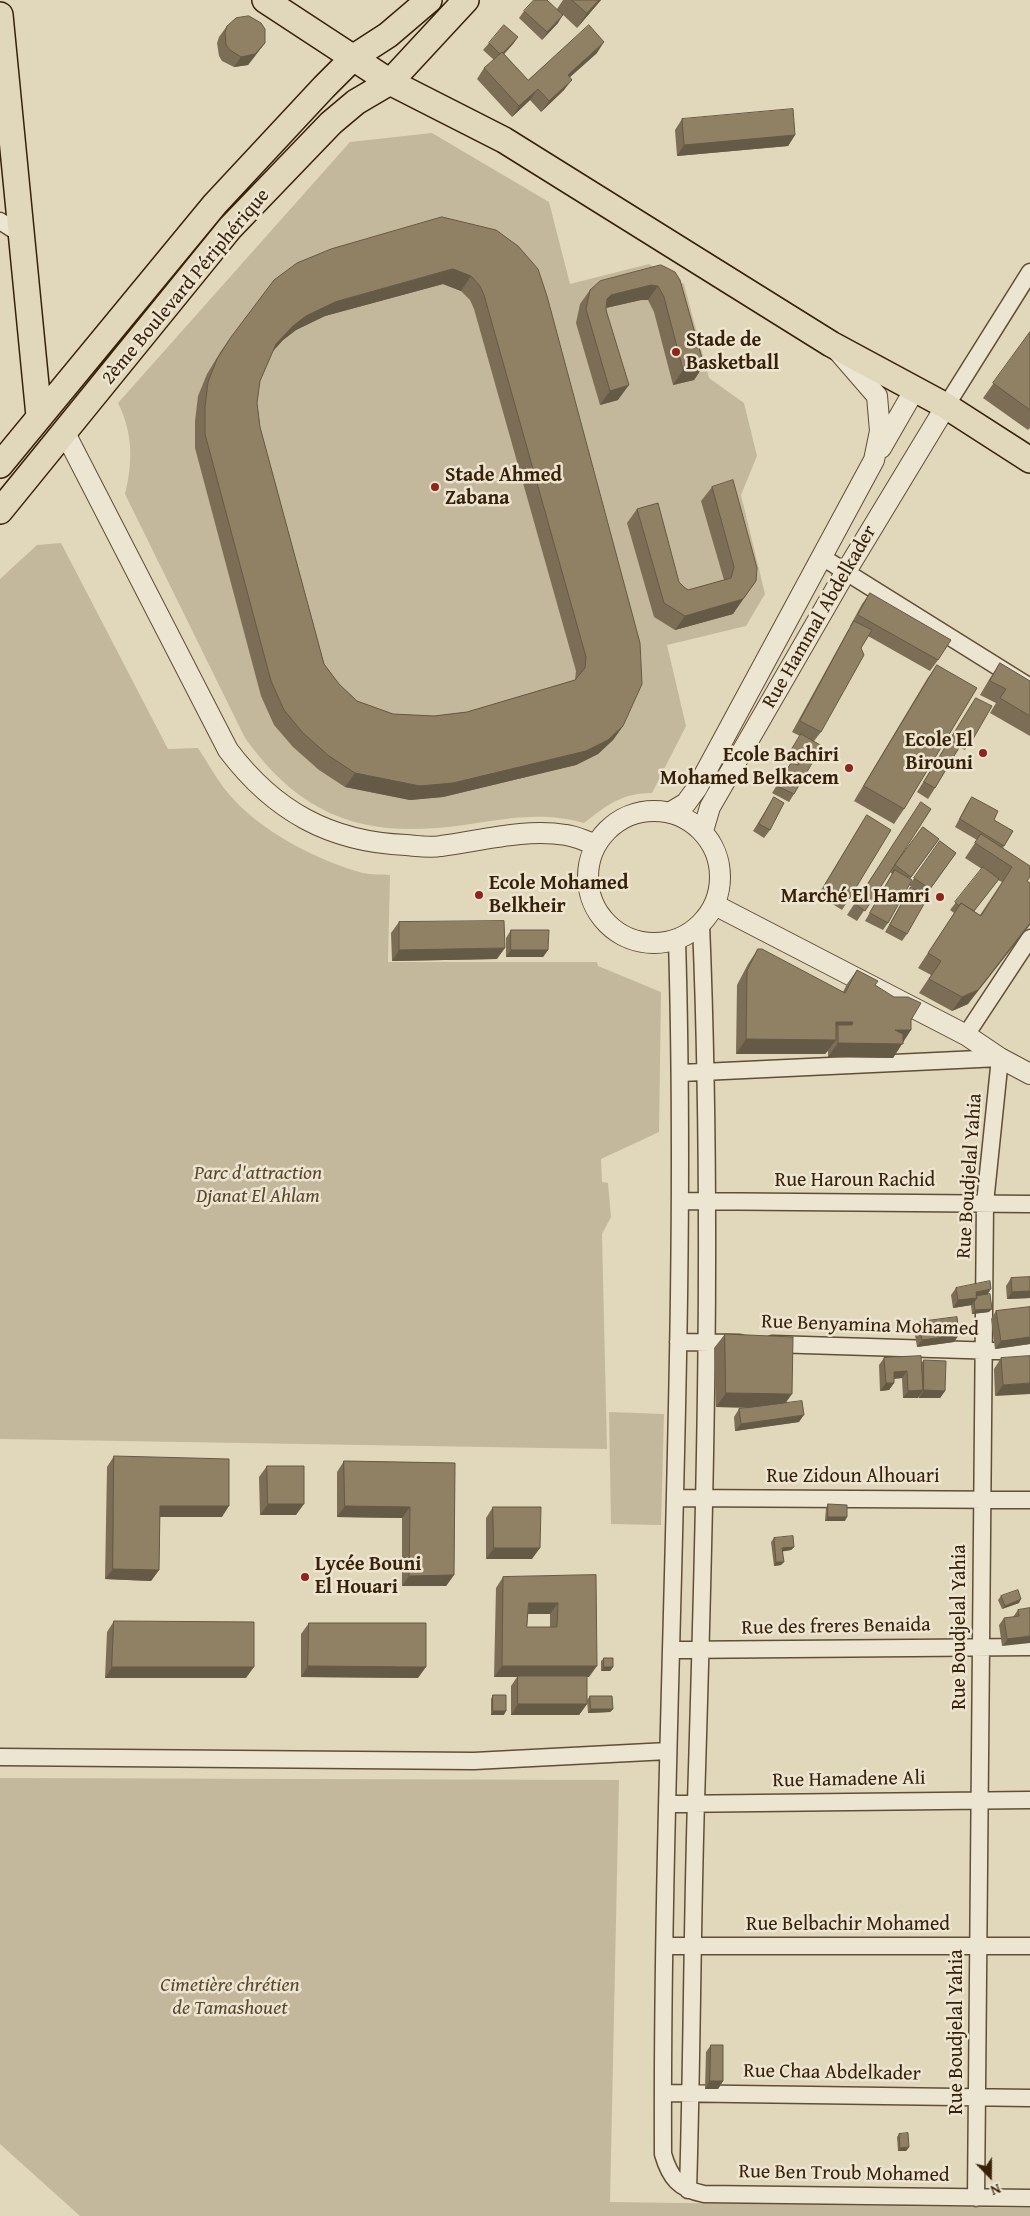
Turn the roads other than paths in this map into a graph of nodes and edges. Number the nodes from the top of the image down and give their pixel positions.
1 (265, 0) edge
2 (430, 0) edge
3 (466, 0) edge
4 (0, 15) edge
5 (354, 58) junction
6 (390, 82) junction
7 (0, 221) edge
8 (22, 235) junction
9 (1030, 272) edge
10 (831, 344) junction
11 (915, 389) junction
12 (946, 406) junction
13 (39, 416) junction
14 (64, 433) junction
15 (874, 460) junction
16 (1030, 460) edge
17 (0, 465) edge
18 (0, 511) edge
19 (822, 557) junction
20 (845, 573) junction
21 (1030, 687) edge
22 (671, 812) junction
23 (703, 831) junction
24 (595, 844) junction
25 (715, 905) junction
26 (701, 924) junction
27 (1030, 938) edge
28 (677, 940) junction
29 (966, 1035) junction
30 (1000, 1058) junction
31 (707, 1072) junction
32 (681, 1073) junction
33 (1030, 1074) edge
34 (680, 1201) junction
35 (708, 1201) junction
36 (985, 1203) junction
37 (1030, 1204) edge
38 (705, 1341) junction
39 (678, 1342) junction
40 (984, 1351) junction
41 (1030, 1352) edge
42 (676, 1498) junction
43 (704, 1498) junction
44 (982, 1500) junction
45 (1030, 1500) edge
46 (982, 1646) junction
47 (1030, 1647) edge
48 (672, 1650) junction
49 (701, 1650) junction
50 (668, 1752) junction
51 (0, 1757) edge
52 (980, 1799) junction
53 (1030, 1800) edge
54 (696, 1803) junction
55 (668, 1804) junction
56 (665, 1946) junction
57 (692, 1946) junction
58 (979, 1946) junction
59 (1030, 1946) edge
60 (691, 2092) junction
61 (663, 2093) junction
62 (978, 2097) junction
63 (1030, 2098) edge
64 (688, 2190) junction
65 (976, 2198) junction
66 (1030, 2198) edge

1 - 5 main road
2 - 5 main road, 2ème Boulevard Périphérique
3 - 6 main road, 2ème Boulevard Périphérique
4 - 8 main road
5 - 6 main road
5 - 13 main road, 2ème Boulevard Périphérique
6 - 10 main road
6 - 14 main road, 2ème Boulevard Périphérique
7 - 8 street
8 - 13 main road
9 - 12 street
10 - 11 main road
10 - 15 street
11 - 12 main road
11 - 15 street
12 - 16 main road
12 - 20 street, Rue Hammal Abdelkader
13 - 17 main road, 2ème Boulevard Périphérique
14 - 18 main road, 2ème Boulevard Périphérique
14 - 24 street
15 - 19 street
19 - 20 street
19 - 22 street
20 - 21 street
20 - 23 street, Rue Hammal Abdelkader
22 - 23 street
22 - 24 street
23 - 25 street
24 - 28 street
25 - 26 street
25 - 29 street
26 - 28 street
26 - 31 street
27 - 29 street
28 - 32 street
29 - 30 street
30 - 31 street
30 - 33 street
30 - 36 street, Rue Boudjelal Yahia
31 - 32 street
31 - 35 street
32 - 34 street
34 - 35 street, Rue Haroun Rachid
34 - 39 street
35 - 36 street, Rue Haroun Rachid
35 - 38 street
36 - 37 street, Rue Haroun Rachid
36 - 40 street, Rue Boudjelal Yahia
38 - 39 street, Rue Benyamina Mohamed
38 - 40 street, Rue Benyamina Mohamed
38 - 43 street
39 - 42 street
40 - 41 street, Rue Benyamina Mohamed
40 - 44 street, Rue Boudjelal Yahia
42 - 43 street, Rue Zidoun Alhouari
42 - 48 street
43 - 44 street, Rue Zidoun Alhouari
43 - 49 street
44 - 45 street, Rue Zidoun Alhouari
44 - 46 street, Rue Boudjelal Yahia
46 - 47 street, Rue des freres Benaida
46 - 49 street, Rue des freres Benaida
46 - 52 street, Rue Boudjelal Yahia
48 - 49 street, Rue des freres Benaida
48 - 50 street
49 - 54 street
50 - 51 street
50 - 55 street
52 - 53 street, Rue Hamadene Ali
52 - 54 street, Rue Hamadene Ali
52 - 58 street, Rue Boudjelal Yahia
54 - 55 street, Rue Hamadene Ali
54 - 57 street
55 - 56 street
56 - 57 street, Rue Belbachir Mohamed
56 - 61 street
57 - 58 street, Rue Belbachir Mohamed
57 - 60 street
58 - 59 street, Rue Belbachir Mohamed
58 - 62 street, Rue Boudjelal Yahia
60 - 61 street, Rue Chaa Abdelkader
60 - 62 street, Rue Chaa Abdelkader
60 - 64 street
61 - 64 street
62 - 63 street, Rue Chaa Abdelkader
62 - 65 street, Rue Boudjelal Yahia
64 - 65 street, Rue Ben Troub Mohamed
65 - 66 street, Rue Ben Troub Mohamed

